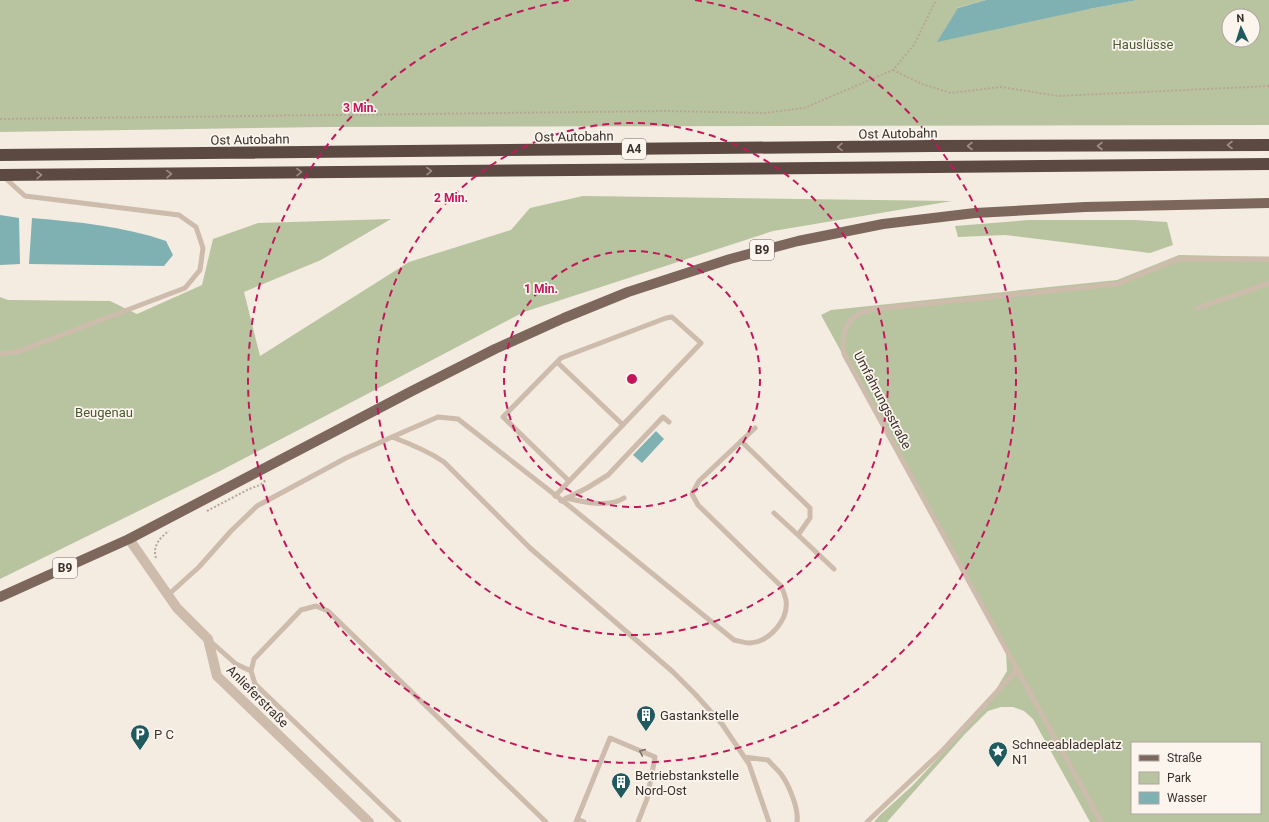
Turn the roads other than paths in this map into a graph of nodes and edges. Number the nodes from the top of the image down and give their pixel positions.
1 (1269, 145) edge
2 (0, 155) edge
3 (1269, 164) edge
4 (1, 175) edge
5 (1269, 203) edge
6 (1269, 259) edge
7 (1269, 283) edge
8 (1198, 308) dead end
9 (0, 354) edge
10 (556, 362) junction
11 (669, 422) dead end
12 (623, 425) junction
13 (755, 428) dead end
14 (392, 437) junction
15 (741, 441) junction
16 (569, 481) junction
17 (555, 496) junction
18 (624, 498) dead end
19 (564, 499) junction
20 (774, 513) dead end
21 (798, 535) junction
22 (129, 540) junction
23 (834, 569) dead end
24 (168, 595) junction
25 (0, 597) edge
26 (208, 639) junction
27 (1018, 670) junction
28 (251, 671) junction
29 (744, 757) junction
30 (576, 821) edge
31 (369, 822) edge
32 (399, 822) edge
33 (546, 822) edge
34 (584, 822) edge
35 (638, 822) edge
36 (769, 822) edge
37 (797, 822) edge
38 (867, 822) edge
39 (1100, 822) edge

1 -> 2 highway, Ost Autobahn / A4
4 -> 3 highway, A4
4 - 9 lane
5 - 22 main road, B9
6 - 27 lane, Umfahrungsstraße
7 - 8 lane
10 - 12 lane
10 - 12 lane
10 - 16 lane
11 - 19 lane
12 - 16 lane
13 - 15 lane
14 - 17 lane
14 - 24 lane
14 - 29 lane
15 - 19 lane
15 - 21 lane
16 - 17 lane
17 - 19 lane
18 - 19 lane
20 - 21 lane
21 - 23 lane
22 - 24 street
22 - 25 main road, B9
24 - 26 street
26 - 28 lane
26 - 31 street, Anlieferstraße
27 - 38 lane
27 - 39 lane, Umfahrungsstraße
28 - 32 lane
28 - 33 lane
29 - 36 lane
29 - 37 lane
30 - 34 lane
35 -> 30 lane

